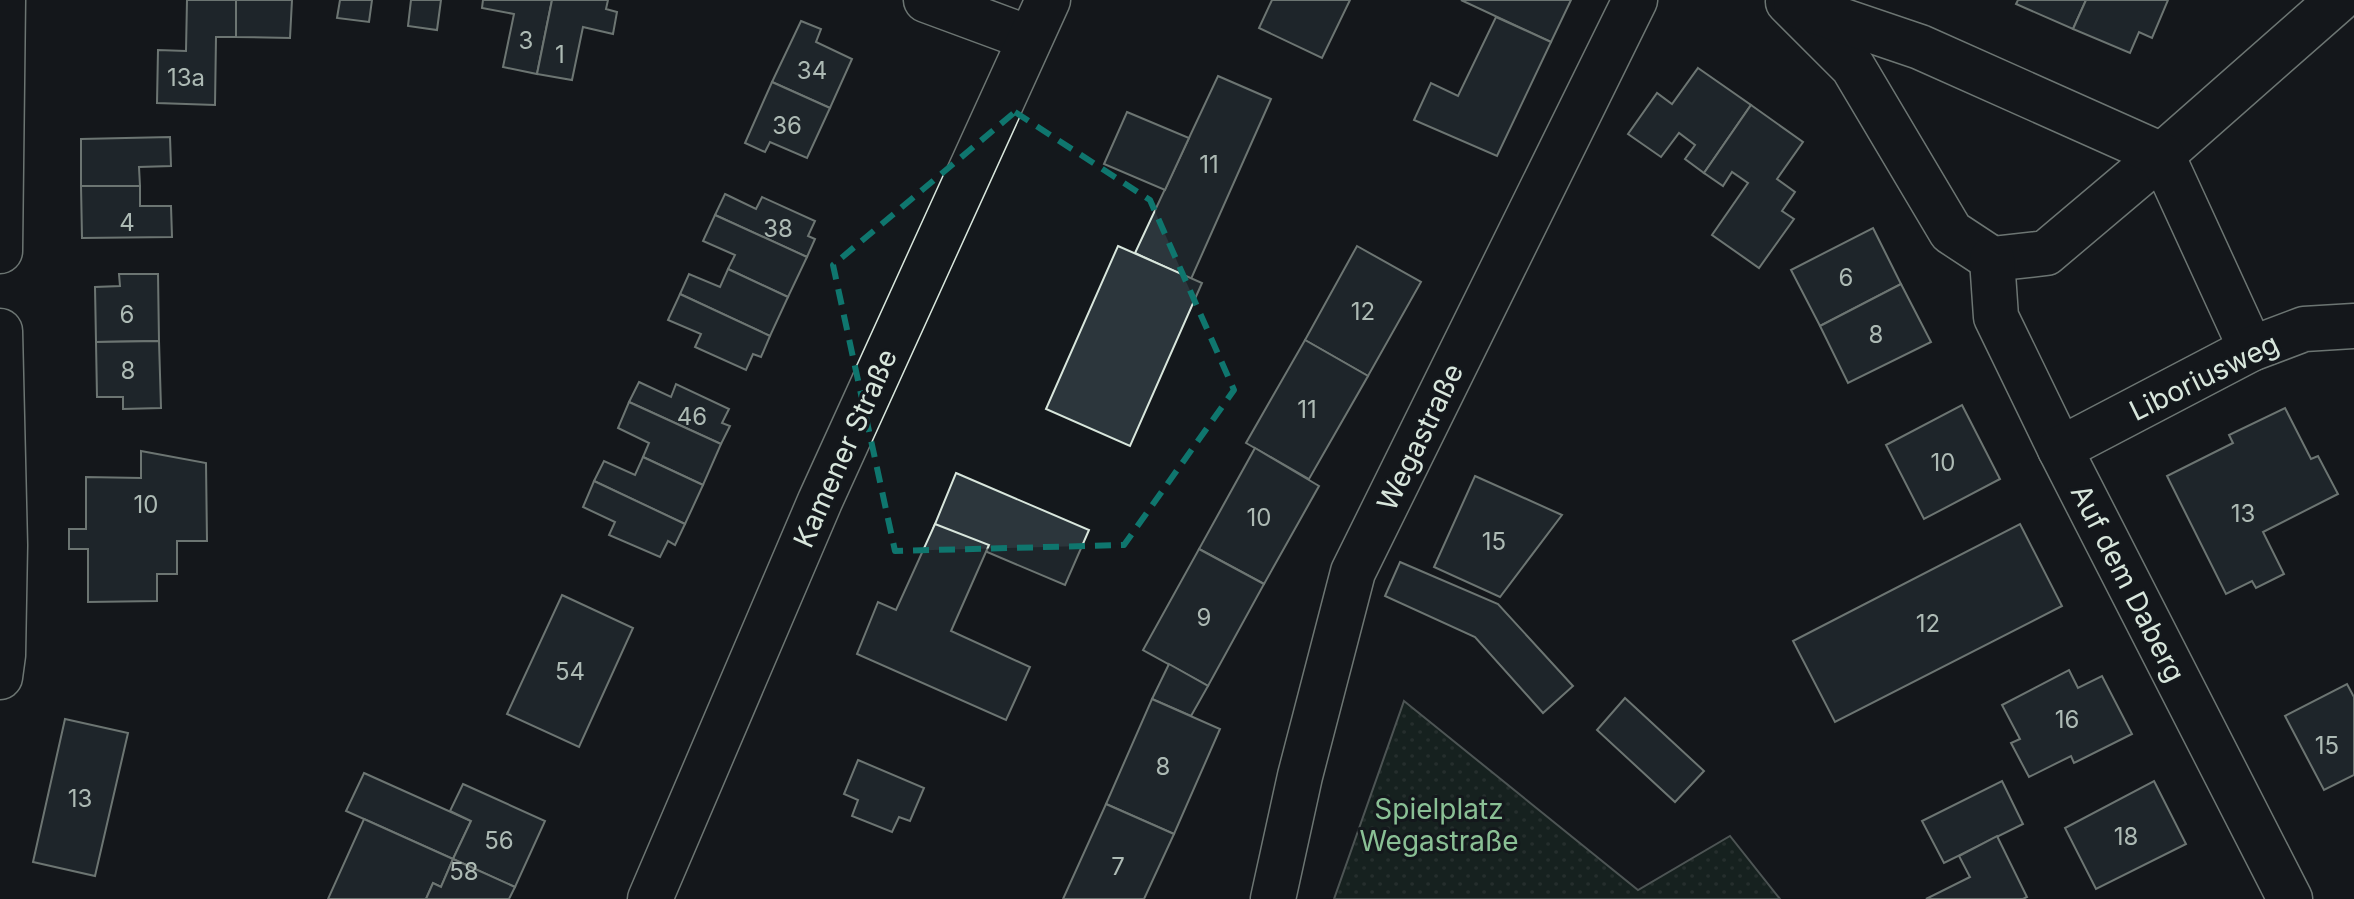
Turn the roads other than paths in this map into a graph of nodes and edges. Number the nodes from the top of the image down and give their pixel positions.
1 (3, 0) edge
2 (926, 0) edge
3 (1048, 0) edge
4 (1635, 0) edge
5 (2338, 0) edge
6 (1786, 1) edge
7 (1029, 38) junction
8 (2162, 155) junction
9 (0, 251) edge
10 (1992, 259) junction
11 (2354, 326) edge
12 (0, 331) edge
13 (2251, 349) junction
14 (2060, 449) junction
15 (0, 677) edge
16 (650, 899) edge
17 (1273, 899) edge
18 (2290, 899) edge

1 - 9 street
2 - 7 street
3 - 7 street, Kamener Straße
4 - 17 street, Wegastraße
5 - 8 street
6 - 8 street
6 - 10 street
7 - 16 street, Kamener Straße
8 - 10 street
8 - 13 street
10 - 14 street, Auf dem Daberg
11 - 13 street, Liboriusweg
12 - 15 street
13 - 14 street, Liboriusweg
14 - 18 street, Auf dem Daberg

